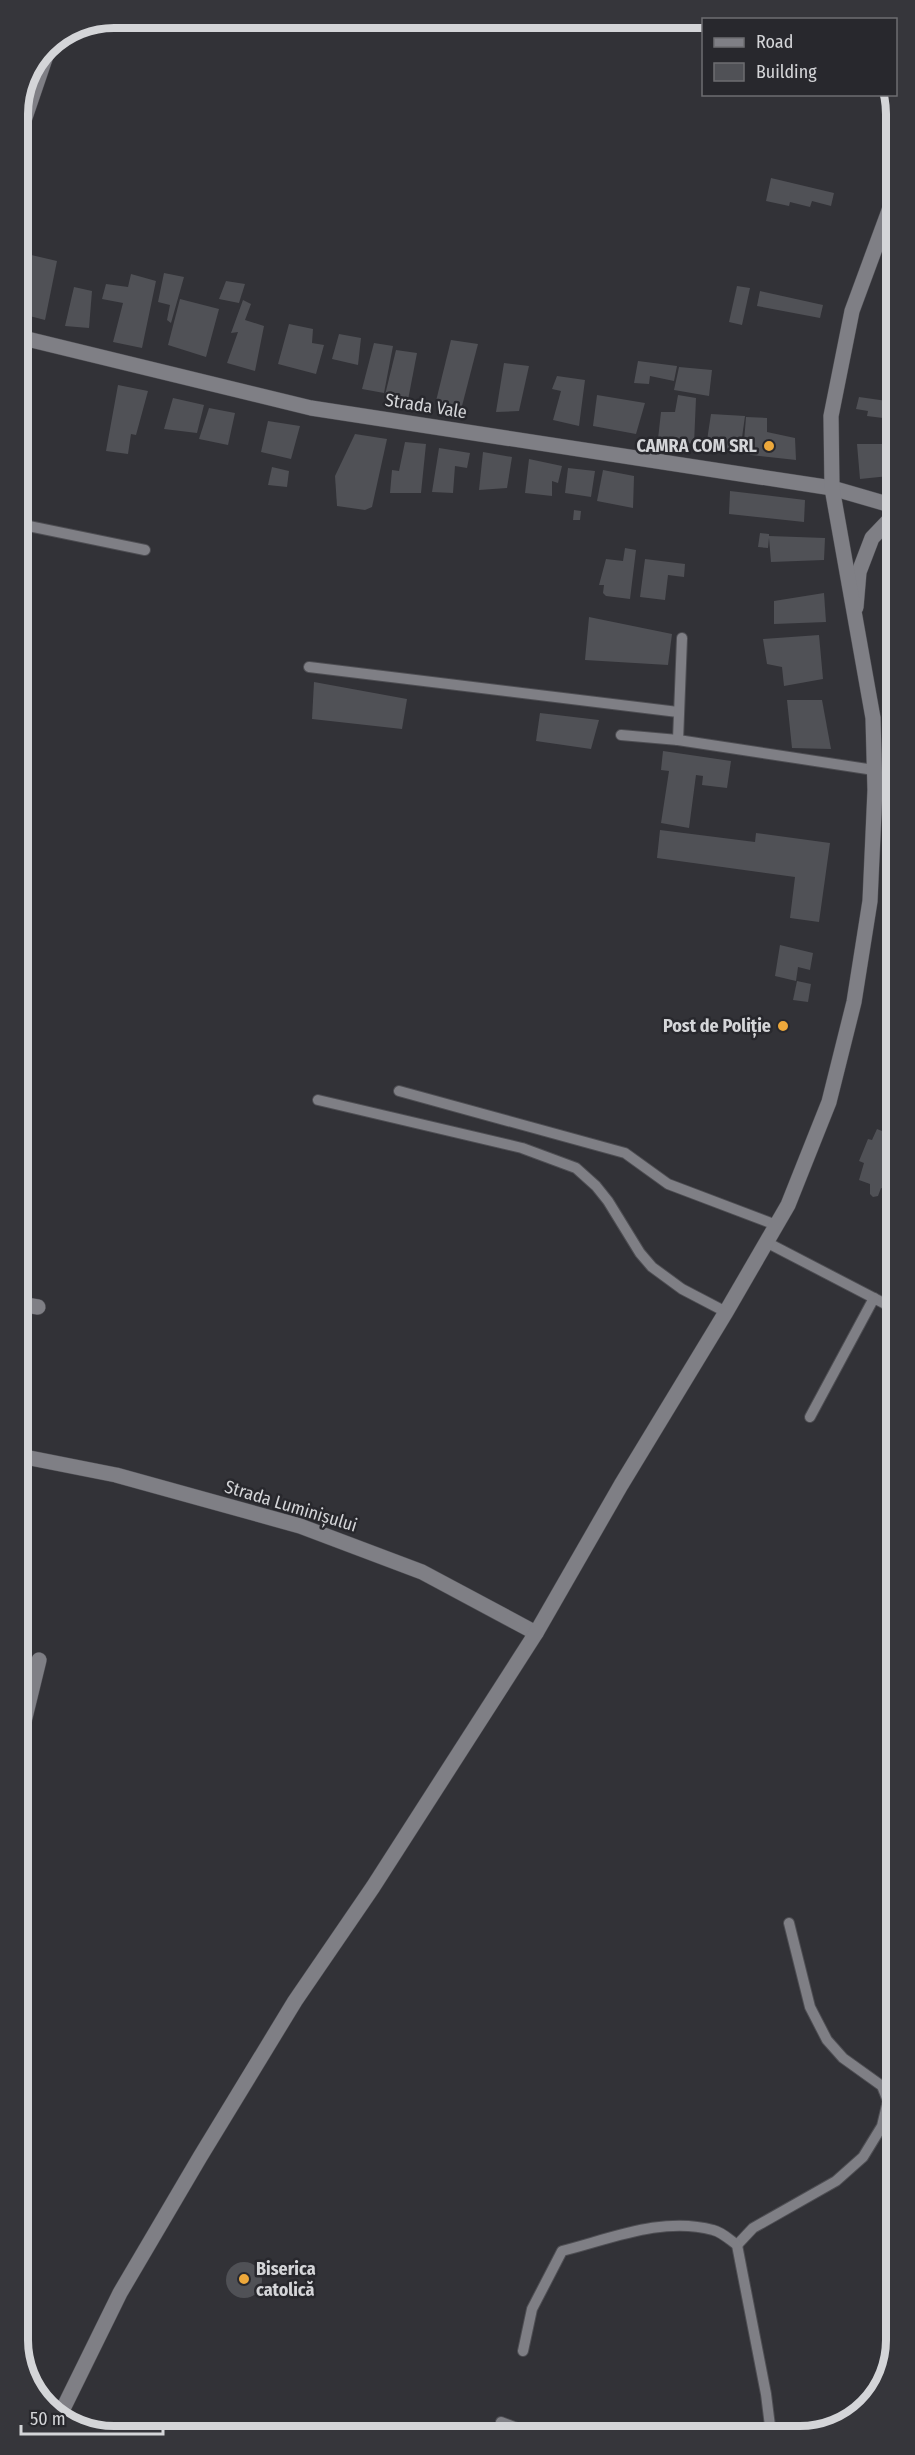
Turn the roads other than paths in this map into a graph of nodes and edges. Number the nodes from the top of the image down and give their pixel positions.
1 (41, 71) edge
2 (30, 104) edge
3 (886, 219) edge
4 (29, 339) edge
5 (832, 488) junction
6 (886, 504) edge
7 (886, 523) edge
8 (29, 526) edge
9 (145, 550) dead end
10 (855, 613) junction
11 (682, 638) dead end
12 (309, 667) dead end
13 (678, 712) junction
14 (621, 735) dead end
15 (678, 740) junction
16 (874, 770) junction
17 (875, 790) junction
18 (886, 791) edge
19 (399, 1092) dead end
20 (318, 1100) dead end
21 (776, 1225) junction
22 (766, 1242) junction
23 (874, 1298) junction
24 (886, 1304) edge
25 (29, 1306) edge
26 (38, 1307) dead end
27 (726, 1312) junction
28 (810, 1418) dead end
29 (29, 1458) edge
30 (536, 1633) junction
31 (39, 1660) dead end
32 (29, 1703) edge
33 (789, 1923) dead end
34 (886, 2096) edge
35 (886, 2109) edge
36 (737, 2245) junction
37 (523, 2351) dead end
38 (63, 2409) edge
39 (501, 2422) dead end
40 (512, 2426) edge
41 (771, 2426) edge

1 - 2 main road
3 - 5 main road
4 - 5 main road, Strada Vale
5 - 6 main road, Strada Vale
5 - 10 main road
7 - 10 main road
8 - 9 lane
10 - 16 main road
11 - 13 lane
12 - 13 lane
13 - 15 lane
14 - 15 lane
15 - 16 lane
16 - 17 main road
17 - 18 lane
17 - 21 main road
19 - 21 lane
20 - 27 lane
21 - 22 main road
22 - 23 lane
22 - 27 main road
23 - 24 lane
23 - 28 lane
25 - 26 main road
27 - 30 main road
29 - 30 main road, Strada Luminișului
30 - 38 main road
31 - 32 main road
33 - 34 lane
35 - 36 lane
36 - 37 lane
36 - 41 lane
39 - 40 lane

